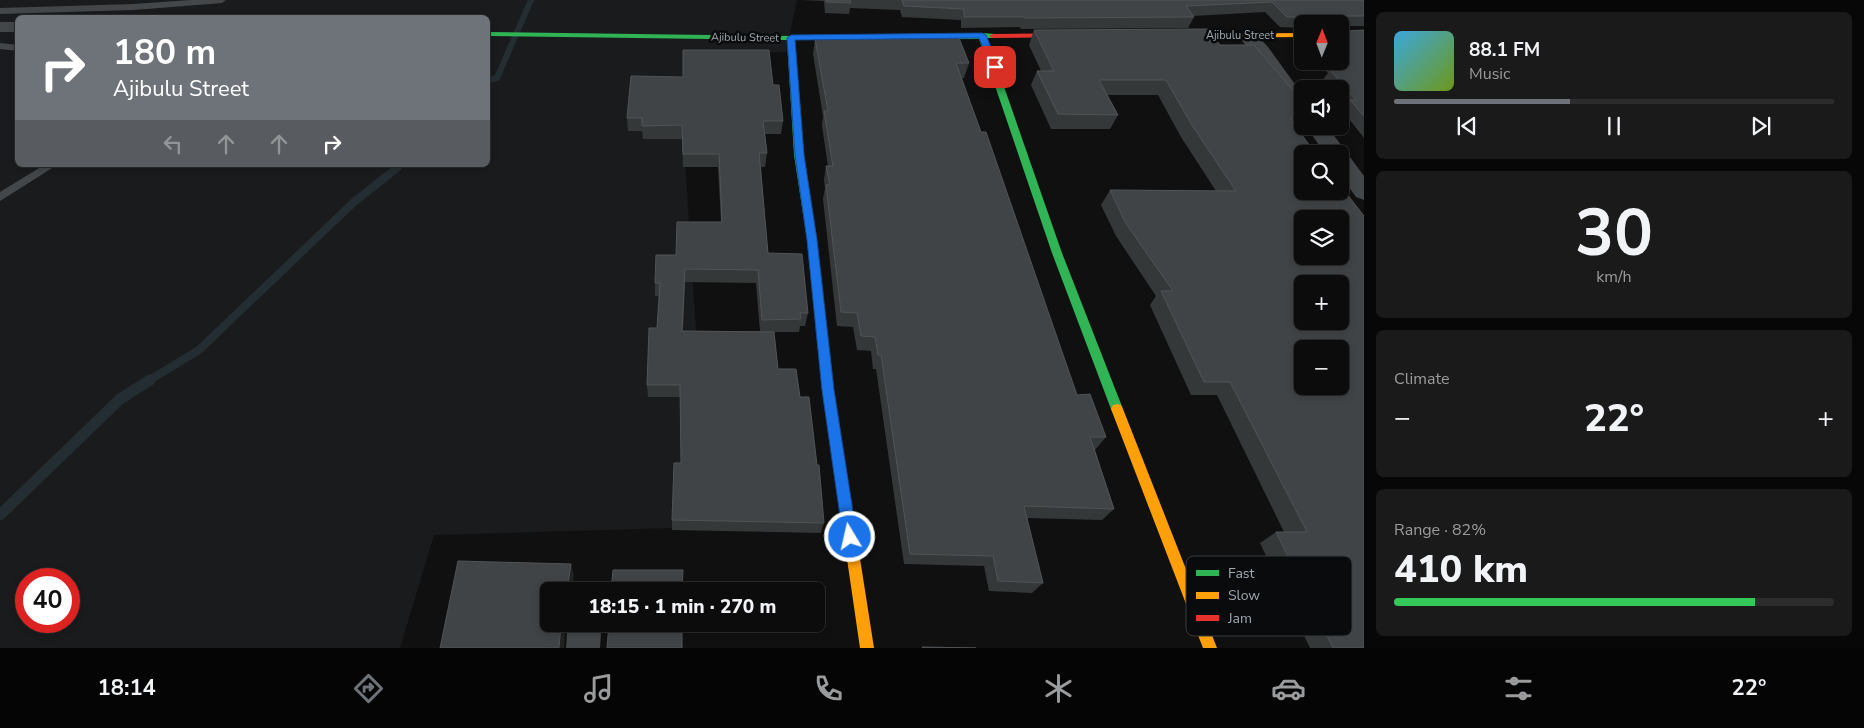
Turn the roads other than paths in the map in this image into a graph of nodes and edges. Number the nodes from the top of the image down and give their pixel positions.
1 (222, 0) edge
2 (0, 12) edge
3 (0, 27) edge
4 (15, 27) edge
5 (490, 34) edge
6 (1294, 34) edge
7 (982, 35) junction
8 (1080, 35) edge
9 (1168, 36) edge
10 (1247, 36) junction
11 (791, 38) junction
12 (0, 46) edge
13 (15, 48) edge
14 (1294, 97) edge
15 (49, 167) edge
16 (1349, 171) edge
17 (1364, 192) edge
18 (0, 197) edge
19 (1186, 588) edge
20 (1205, 636) edge
21 (867, 648) edge
22 (1210, 648) edge

1 - 2 lane
3 - 4 street
5 - 11 street, Ajibulu Street
6 - 10 street, Ajibulu Street
7 - 8 street, Ajibulu Street
7 - 11 street, Ajibulu Street
7 - 19 street
9 - 10 street, Ajibulu Street
10 - 14 street
11 - 21 street
12 - 13 lane
15 - 18 lane
16 - 17 street
20 - 22 street

